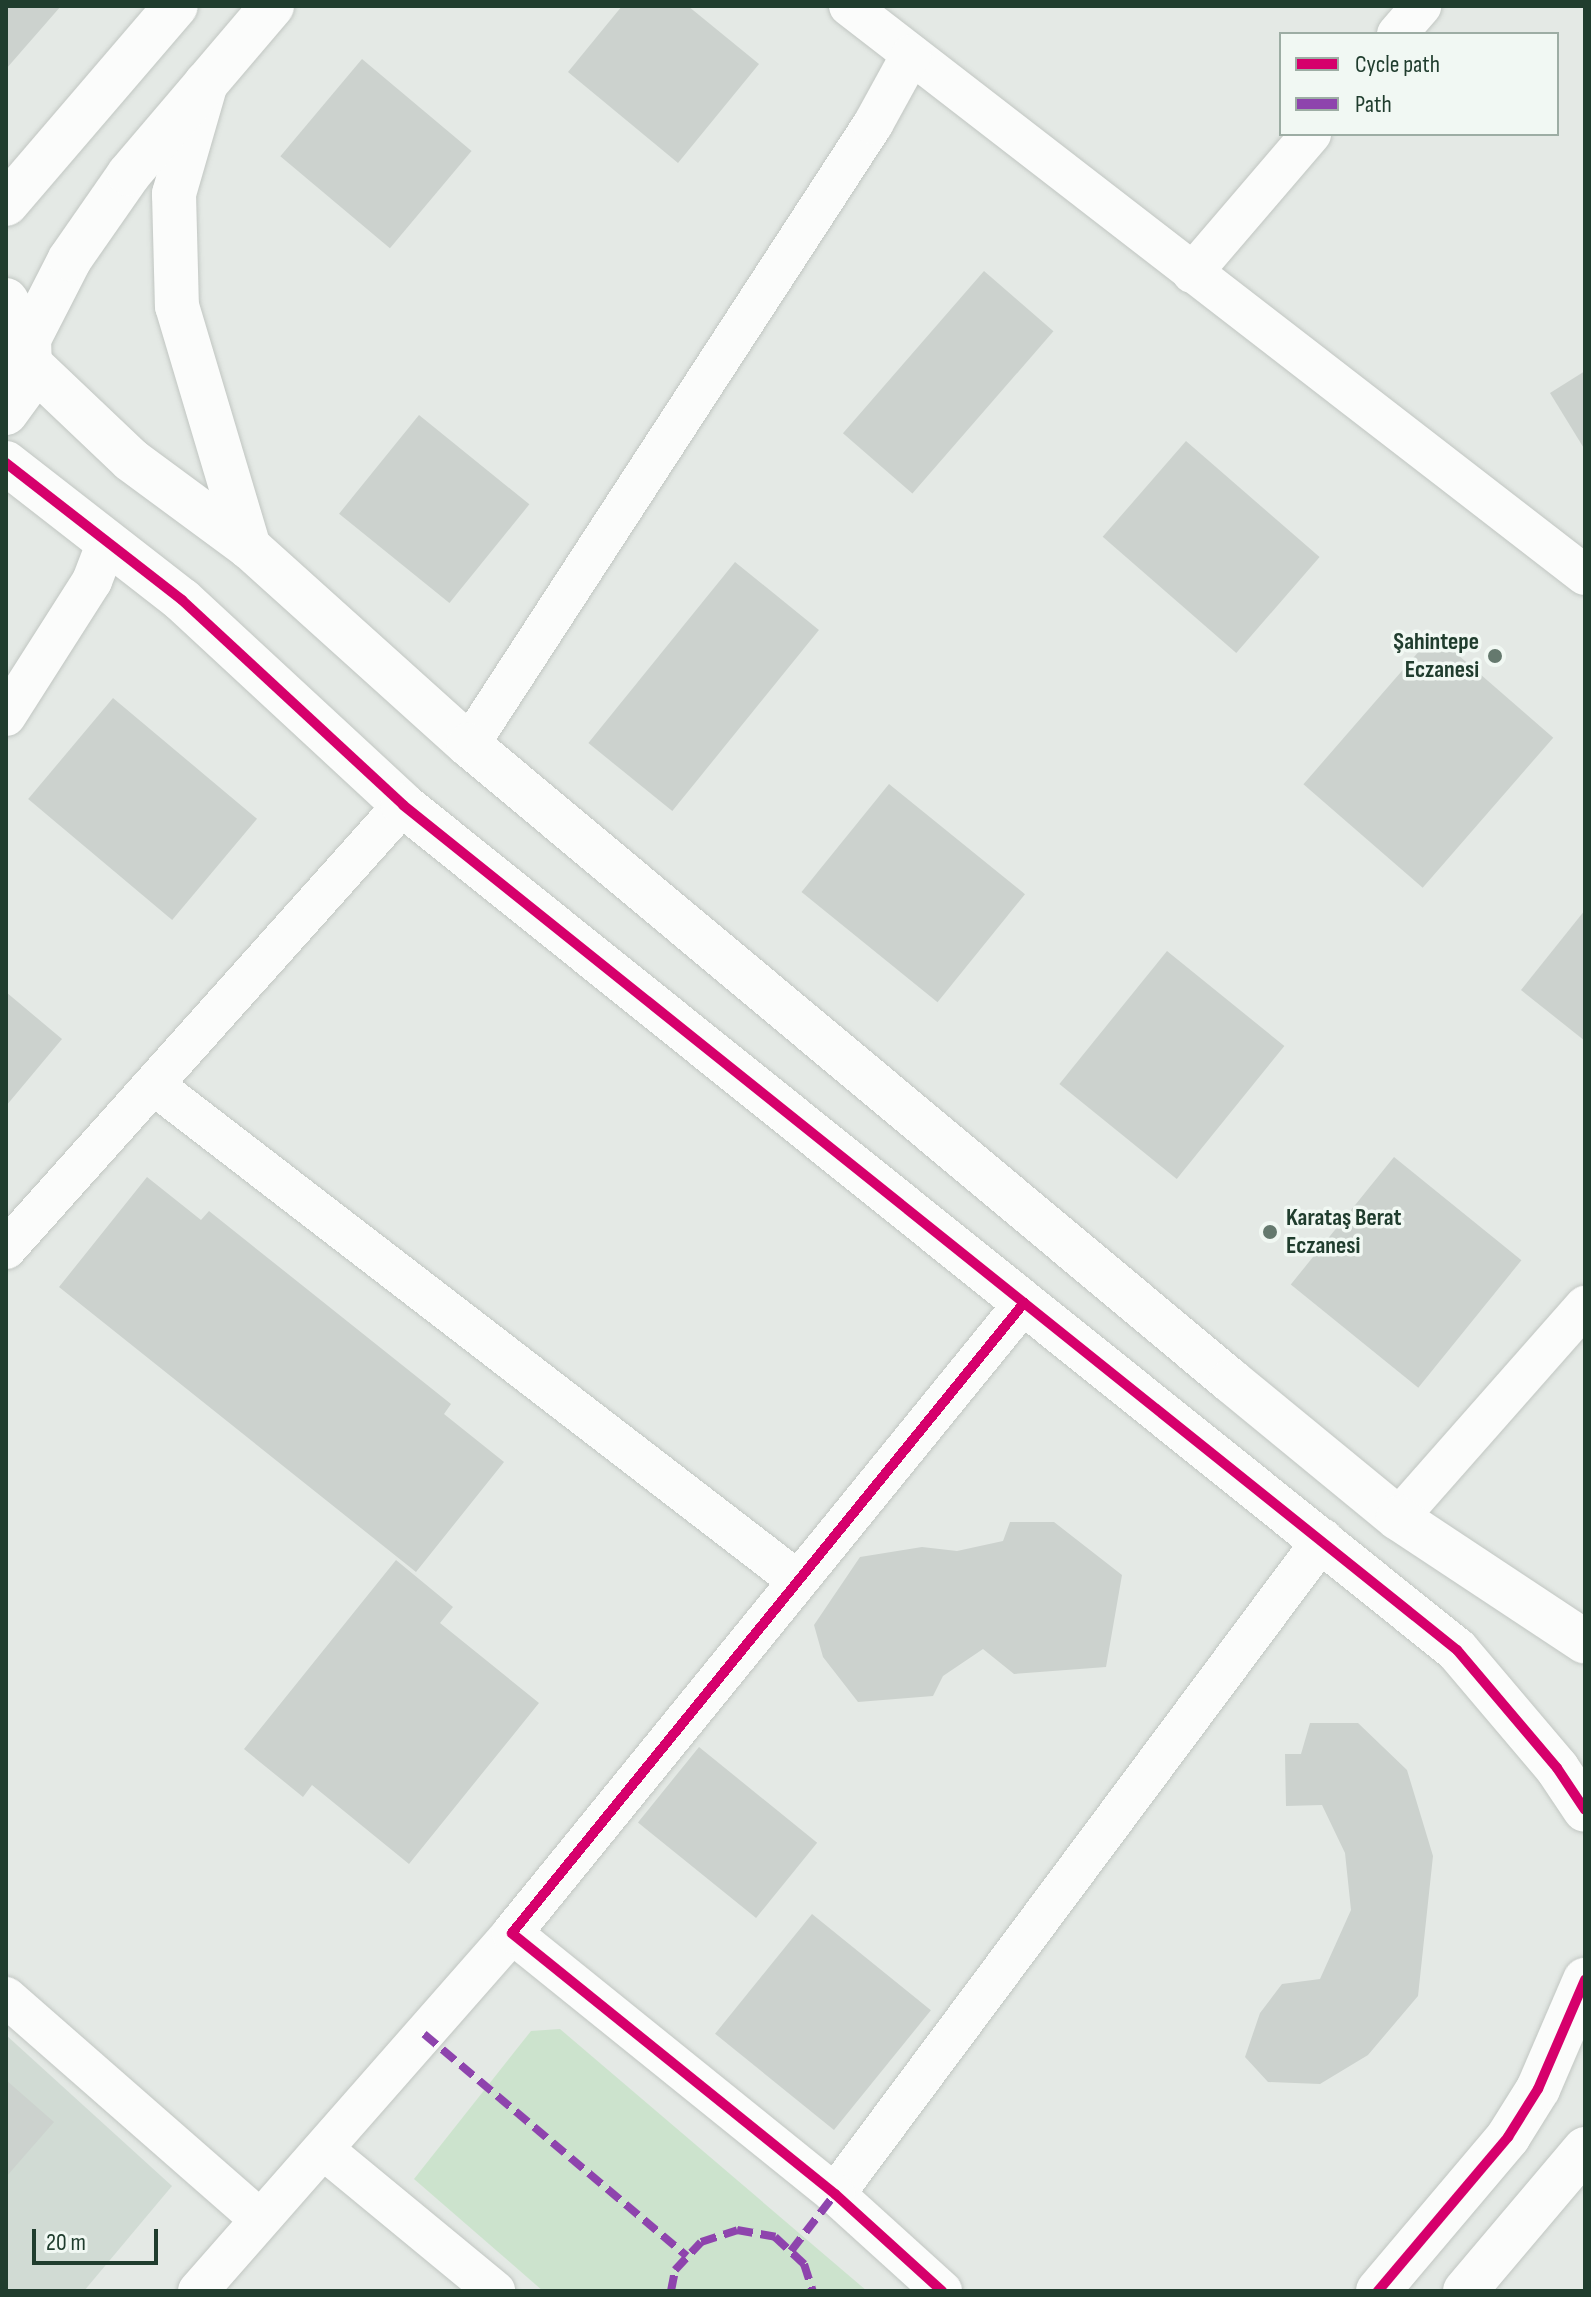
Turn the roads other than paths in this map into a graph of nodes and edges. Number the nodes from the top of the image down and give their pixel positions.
1 (176, 6) edge
2 (272, 6) edge
3 (849, 6) edge
4 (1421, 6) edge
5 (1399, 32) edge
6 (911, 55) junction
7 (206, 83) junction
8 (1309, 136) edge
9 (6, 204) edge
10 (1192, 273) junction
11 (6, 300) edge
12 (29, 352) junction
13 (6, 413) edge
14 (6, 463) edge
15 (107, 542) junction
16 (249, 547) junction
17 (1585, 575) edge
18 (6, 716) edge
19 (469, 745) junction
20 (403, 805) junction
21 (155, 1086) junction
22 (6, 1249) edge
23 (1024, 1303) junction
24 (1585, 1306) edge
25 (1398, 1518) junction
26 (1323, 1539) junction
27 (797, 1580) junction
28 (1585, 1642) edge
29 (1585, 1810) edge
30 (512, 1933) junction
31 (1585, 1980) edge
32 (6, 1997) edge
33 (1585, 2149) edge
34 (324, 2150) junction
35 (835, 2194) junction
36 (260, 2219) junction
37 (198, 2291) edge
38 (495, 2291) edge
39 (942, 2291) edge
40 (1378, 2291) edge
41 (1465, 2291) edge

1 - 9 street
2 - 7 street
3 - 6 street
4 - 5 street
6 - 10 street
6 - 19 street
7 - 12 street
7 - 16 street
8 - 10 street
10 - 17 street
11 - 12 street
12 - 13 street
12 - 16 street
14 - 15 street
15 - 18 street
15 - 20 street
16 - 19 street
19 - 25 street
20 - 21 street
20 - 23 street
21 - 22 street
21 - 27 street
23 - 26 street
23 - 27 street
24 - 25 street
25 - 28 street
26 - 29 street
26 - 35 street
27 - 30 street
30 - 34 street
30 - 35 street
31 - 40 street
32 - 36 street
33 - 41 street
34 - 36 street
34 - 38 street
35 - 39 street
36 - 37 street

